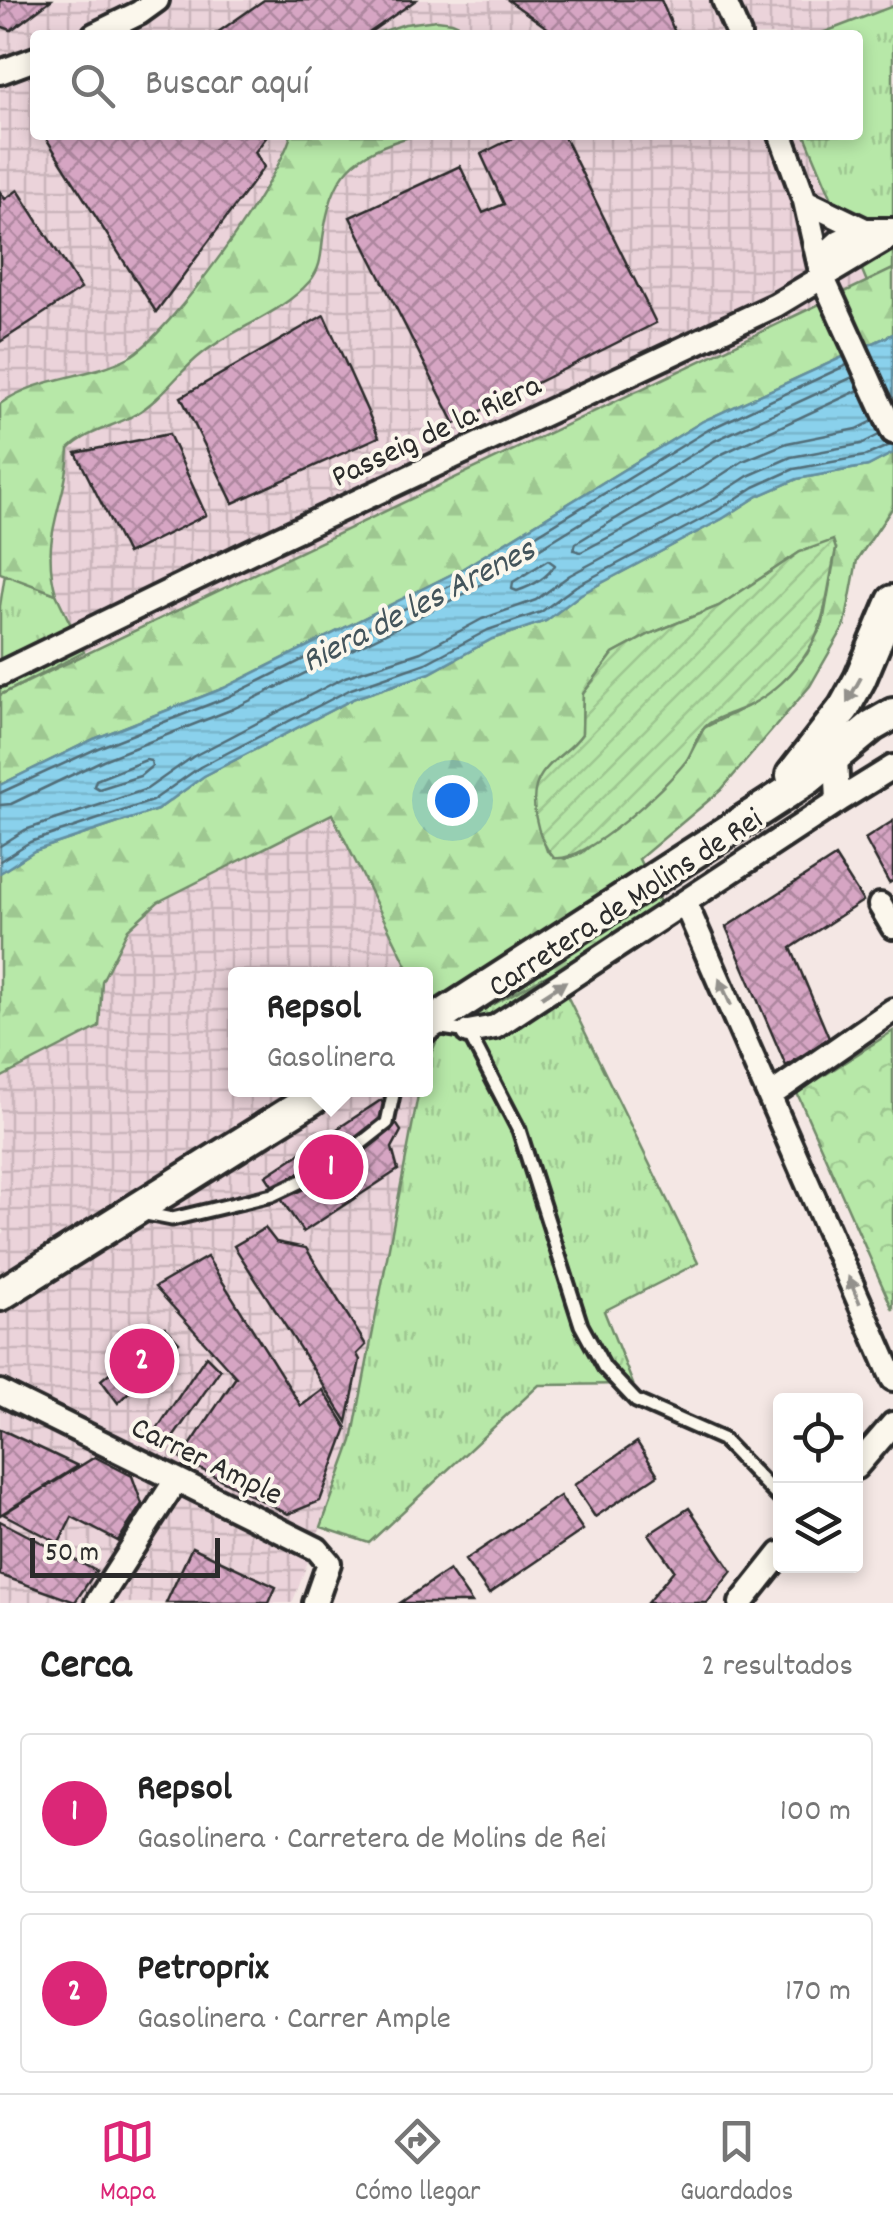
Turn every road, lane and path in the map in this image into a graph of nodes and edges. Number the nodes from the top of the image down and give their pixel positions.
1 (156, 0) edge
2 (724, 0) edge
3 (104, 30) edge
4 (737, 30) edge
5 (30, 61) edge
6 (0, 72) edge
7 (783, 140) edge
8 (805, 201) junction
9 (865, 230) junction
10 (893, 233) edge
11 (820, 268) junction
12 (893, 432) edge
13 (893, 601) edge
14 (0, 674) edge
15 (893, 714) edge
16 (836, 757) junction
17 (893, 768) edge
18 (838, 801) junction
19 (768, 803) junction
20 (685, 903) junction
21 (880, 904) dead end
22 (893, 927) edge
23 (893, 1010) edge
24 (433, 1022) edge
25 (433, 1027) edge
26 (468, 1032) junction
27 (770, 1095) junction
28 (315, 1097) edge
29 (393, 1097) edge
30 (132, 1212) junction
31 (0, 1295) edge
32 (893, 1379) edge
33 (0, 1392) edge
34 (893, 1424) edge
35 (863, 1459) edge
36 (176, 1480) junction
37 (773, 1492) edge
38 (773, 1563) edge
39 (97, 1603) edge
40 (315, 1603) edge
41 (741, 1603) edge

1 - 3 street
2 - 4 street
5 - 6 street
7 - 8 street
8 - 9 street, Passeig de la Riera
8 - 11 street
9 - 10 street, Passeig de la Riera
9 - 11 street, Passeig de la Riera
10 - 11 street, Passeig de la Riera
11 - 12 street
11 - 14 street, Passeig de la Riera
13 -> 19 main road, Carretera de Molins de Rei
15 - 16 main road, Carretera de Molins de Rei
16 - 18 street
16 - 19 main road, Carretera de Molins de Rei
17 - 18 street, Carretera de Molins de Rei
18 - 20 street, Carretera de Molins de Rei
19 - 24 main road, Carretera de Molins de Rei
26 -> 20 street, Carretera de Molins de Rei
27 -> 20 street
21 - 22 street
23 - 27 street
25 - 26 lane, Carretera de Molins de Rei
26 - 37 lane
32 -> 27 street
28 - 30 main road
29 - 30 lane
30 - 31 main road
33 - 36 street, Carrer Ample
34 - 35 street
36 - 39 street
36 - 40 street, Carrer Ample
38 - 41 street

